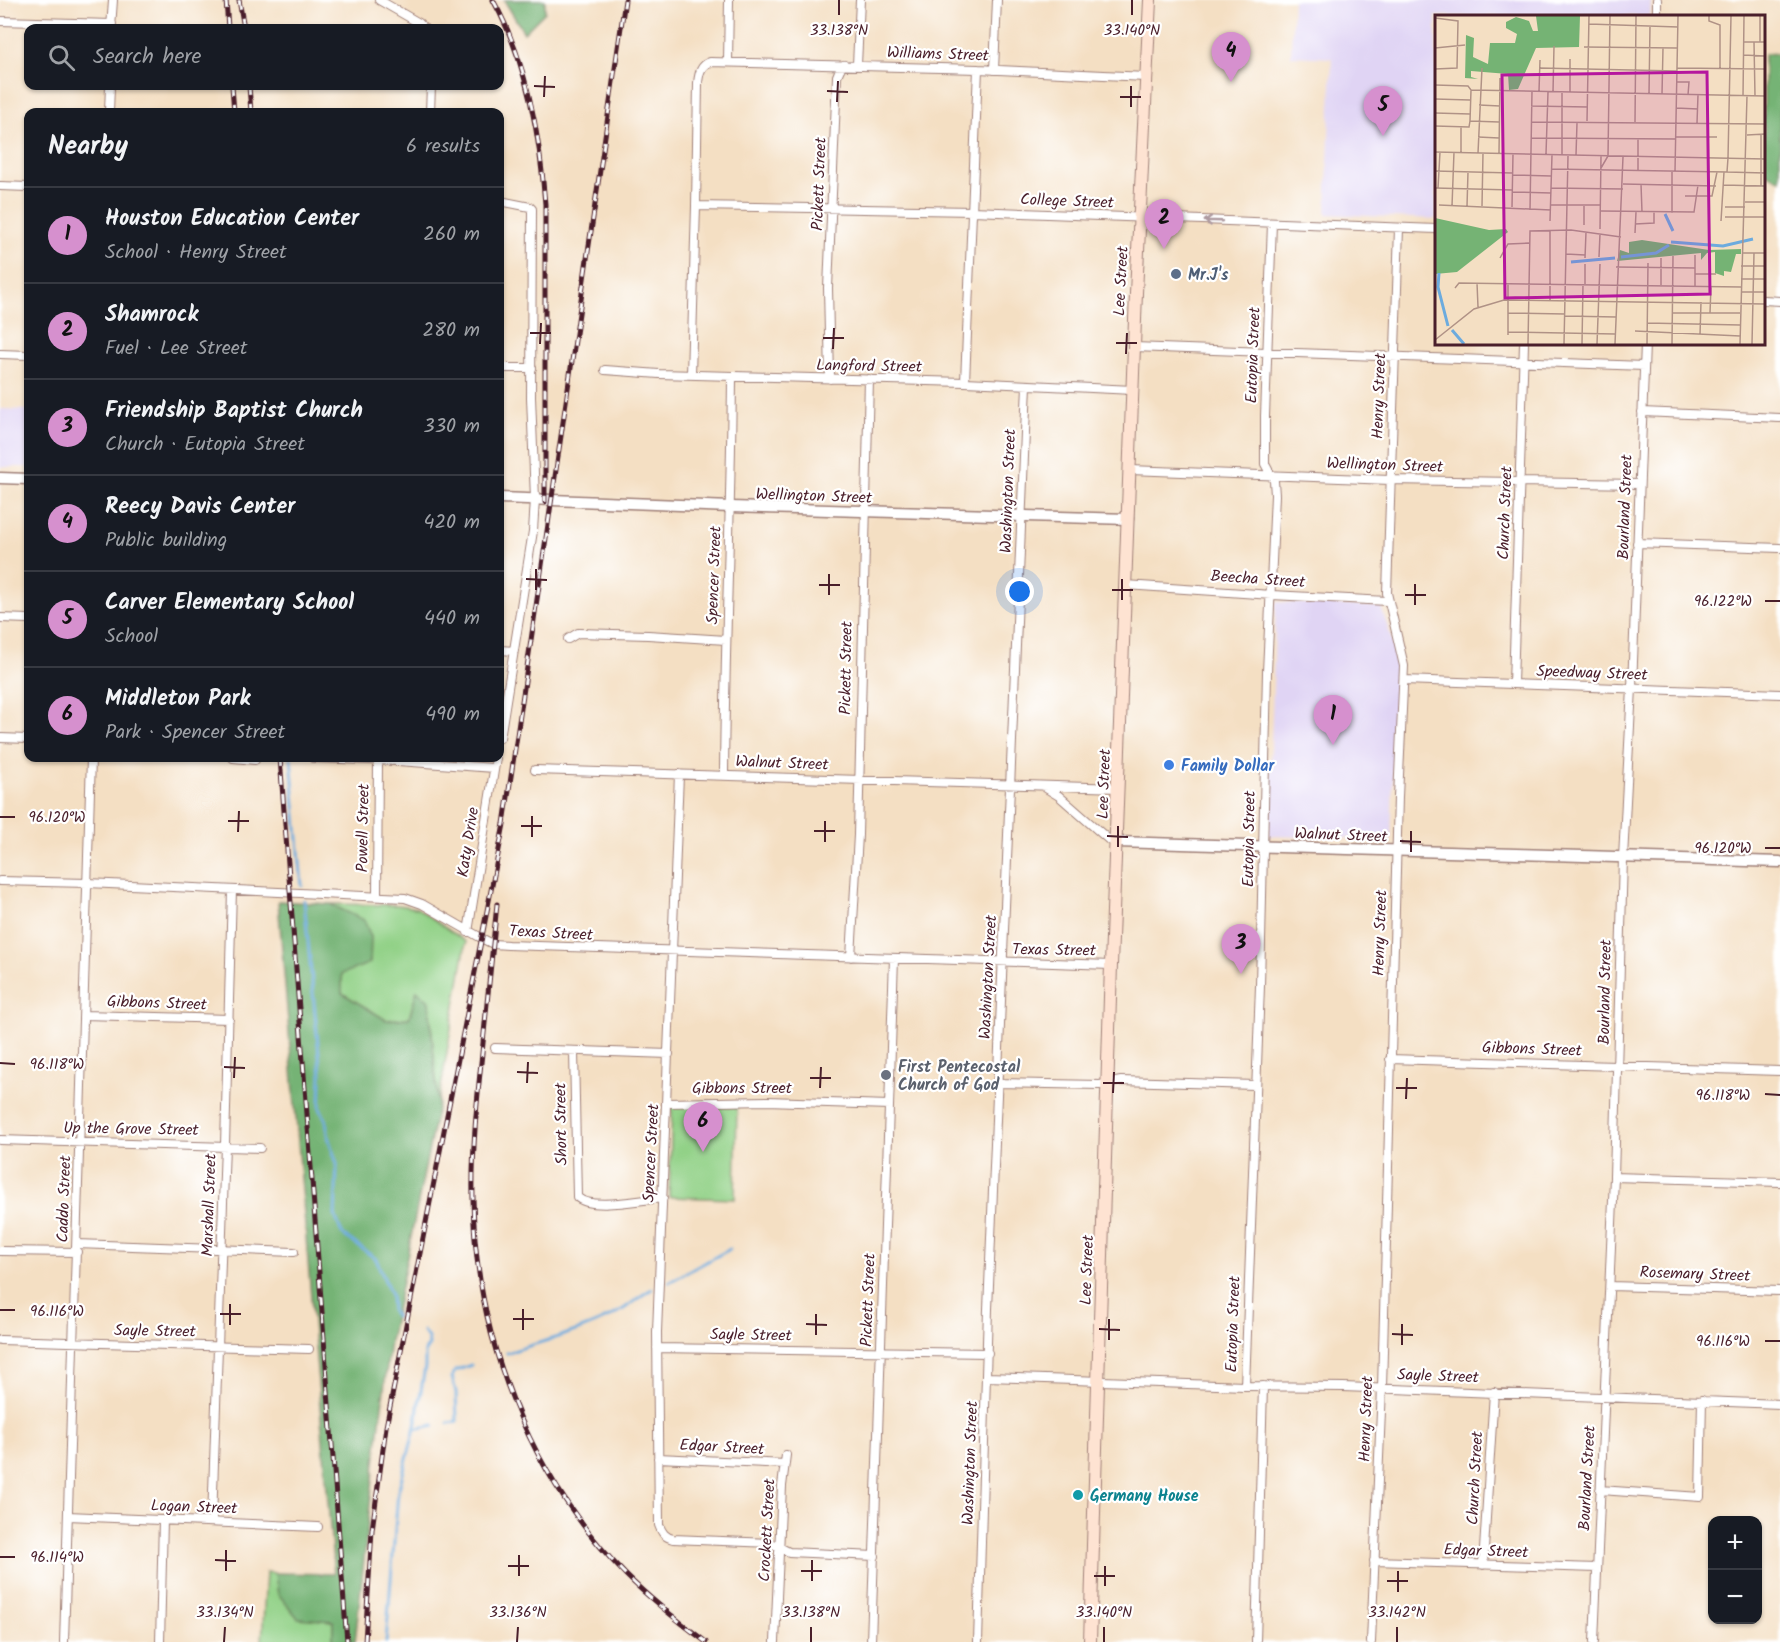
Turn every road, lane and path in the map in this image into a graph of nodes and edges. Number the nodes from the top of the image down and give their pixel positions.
1 (113, 0) edge
2 (379, 0) edge
3 (729, 0) edge
4 (860, 0) edge
5 (997, 0) edge
6 (1150, 0) edge
7 (1658, 0) edge
8 (1657, 15) edge
9 (0, 21) edge
10 (67, 24) edge
11 (112, 24) edge
12 (421, 24) edge
13 (728, 62) junction
14 (844, 65) junction
15 (857, 65) junction
16 (978, 69) junction
17 (994, 70) junction
18 (1146, 77) junction
19 (110, 90) edge
20 (431, 90) edge
21 (109, 108) edge
22 (430, 108) edge
23 (0, 186) edge
24 (24, 187) edge
25 (504, 201) edge
26 (696, 206) junction
27 (833, 209) junction
28 (972, 211) junction
29 (1140, 218) junction
30 (1272, 223) junction
31 (1399, 228) junction
32 (1435, 229) edge
33 (1765, 300) edge
34 (1780, 301) edge
35 (1524, 345) edge
36 (1645, 345) edge
37 (1134, 347) junction
38 (1268, 351) junction
39 (0, 354) edge
40 (24, 355) edge
41 (1394, 357) junction
42 (1523, 362) junction
43 (1644, 366) junction
44 (504, 368) edge
45 (532, 368) junction
46 (605, 370) dead end
47 (691, 375) junction
48 (732, 376) junction
49 (830, 379) junction
50 (869, 380) junction
51 (965, 382) junction
52 (1027, 385) junction
53 (1133, 390) junction
54 (1642, 412) junction
55 (1780, 418) edge
56 (1130, 470) junction
57 (1271, 475) junction
58 (0, 478) edge
59 (24, 479) edge
60 (1390, 480) junction
61 (1520, 482) junction
62 (1639, 484) junction
63 (504, 498) edge
64 (535, 499) junction
65 (731, 507) junction
66 (864, 511) junction
67 (1021, 515) junction
68 (1128, 519) junction
69 (1637, 543) junction
70 (1780, 548) edge
71 (1126, 585) junction
72 (1272, 595) junction
73 (1387, 601) junction
74 (0, 618) edge
75 (24, 619) edge
76 (568, 639) dead end
77 (726, 640) junction
78 (504, 650) edge
79 (514, 651) junction
80 (1404, 680) junction
81 (1513, 684) junction
82 (1632, 688) junction
83 (1780, 694) edge
84 (504, 713) edge
85 (0, 738) edge
86 (24, 739) edge
87 (91, 762) edge
88 (378, 762) edge
89 (407, 762) edge
90 (495, 762) edge
91 (494, 768) junction
92 (535, 770) dead end
93 (679, 774) junction
94 (724, 775) junction
95 (858, 780) junction
96 (1010, 785) junction
97 (1028, 785) junction
98 (1119, 788) junction
99 (1117, 842) junction
100 (1263, 846) junction
101 (1396, 851) junction
102 (1623, 858) junction
103 (1780, 862) edge
104 (0, 881) edge
105 (88, 883) junction
106 (232, 890) junction
107 (377, 896) junction
108 (468, 932) junction
109 (672, 952) junction
110 (851, 957) junction
111 (894, 958) junction
112 (1003, 963) junction
113 (1112, 965) junction
114 (84, 1015) junction
115 (229, 1020) junction
116 (495, 1048) dead end
117 (574, 1051) junction
118 (669, 1054) junction
119 (1390, 1059) junction
120 (1617, 1066) junction
121 (1780, 1071) edge
122 (997, 1083) junction
123 (1108, 1083) junction
124 (1255, 1085) junction
125 (667, 1103) junction
126 (889, 1105) junction
127 (0, 1140) edge
128 (80, 1142) junction
129 (225, 1145) junction
130 (260, 1148) dead end
131 (1614, 1177) junction
132 (1780, 1182) edge
133 (663, 1198) junction
134 (77, 1248) junction
135 (222, 1248) junction
136 (0, 1251) edge
137 (294, 1252) dead end
138 (1610, 1286) junction
139 (1780, 1291) edge
140 (0, 1340) edge
141 (74, 1343) junction
142 (219, 1346) junction
143 (657, 1348) junction
144 (309, 1349) dead end
145 (880, 1351) junction
146 (988, 1353) junction
147 (987, 1377) junction
148 (1099, 1382) junction
149 (1245, 1386) junction
150 (1263, 1386) junction
151 (1382, 1388) junction
152 (1494, 1392) junction
153 (1605, 1396) junction
154 (1702, 1400) junction
155 (1780, 1404) edge
156 (658, 1458) junction
157 (785, 1460) joint
158 (1600, 1490) junction
159 (68, 1516) junction
160 (163, 1520) junction
161 (212, 1521) junction
162 (318, 1527) dead end
163 (780, 1548) junction
164 (875, 1556) junction
165 (1374, 1561) junction
166 (1483, 1565) junction
167 (1597, 1568) junction
168 (64, 1642) edge
169 (160, 1642) edge
170 (775, 1642) edge
171 (871, 1642) edge
172 (978, 1642) edge
173 (1090, 1642) edge
174 (1256, 1642) edge
175 (1371, 1642) edge
176 (1594, 1642) edge

1 - 11 street
2 - 12 street
3 - 13 street
4 - 15 street
5 - 17 street
6 - 18 main road, Lee Street
7 - 8 street
9 - 10 street
13 - 14 street, Williams Street
13 - 26 street
14 - 15 street, Williams Street
14 - 27 street, Pickett Street
15 - 16 street, Williams Street
16 - 17 street, Williams Street
16 - 28 street
17 - 18 street, Williams Street
18 - 29 main road, Lee Street
19 - 21 street
20 - 22 street
23 - 24 street
25 - 45 street
26 - 27 street, College Street
26 - 47 street
27 - 28 street, College Street
27 - 49 street, Pickett Street
28 - 29 street, College Street
28 - 51 street
30 -> 29 street, College Street
29 - 37 main road, Lee Street
30 - 31 street, College Street
30 - 38 street, Eutopia Street
31 - 32 street, College Street
31 - 41 street, Henry Street
33 - 34 street
35 - 42 street, Church Street
36 - 43 street, Bourland Street
37 - 38 street
37 - 53 main road, Lee Street
38 - 41 street
38 - 57 street, Eutopia Street
39 - 40 street
41 - 42 street
41 - 60 street, Henry Street
42 - 43 street
42 - 61 street, Church Street
43 - 54 street, Bourland Street
44 - 45 street
45 - 64 street
46 - 47 street, Langford Street
47 - 48 street, Langford Street
48 - 49 street, Langford Street
48 - 65 street, Spencer Street
49 - 50 street, Langford Street
50 - 51 street, Langford Street
50 - 66 street, Pickett Street
51 - 52 street, Langford Street
52 - 53 street, Langford Street
52 - 67 street, Washington Street
53 - 56 main road, Lee Street
54 - 55 street
54 - 62 street, Bourland Street
56 - 57 street, Wellington Street
56 - 68 main road, Lee Street
57 - 60 street, Wellington Street
57 - 72 street, Eutopia Street
58 - 59 street
60 - 61 street, Wellington Street
60 - 73 street, Henry Street
61 - 62 street, Wellington Street
61 - 81 street, Church Street
62 - 69 street, Bourland Street
63 - 64 street, Wellington Street
64 - 65 street, Wellington Street
64 - 79 street
65 - 66 street, Wellington Street
65 - 77 street, Spencer Street
66 - 67 street, Wellington Street
66 - 95 street, Pickett Street
67 - 68 street, Wellington Street
67 - 96 street, Washington Street
68 - 71 main road, Lee Street
69 - 70 street
69 - 82 street, Bourland Street
71 - 72 street, Beecha Street
71 - 98 main road, Lee Street
72 - 73 street, Beecha Street
72 - 100 street, Eutopia Street
73 - 80 street, Henry Street
74 - 75 street
76 - 77 street
77 - 94 street, Spencer Street
78 - 79 street
79 - 84 street
80 - 81 street, Speedway Street
80 - 101 street, Henry Street
81 - 82 street, Speedway Street
82 - 83 street, Speedway Street
82 - 102 street, Bourland Street
85 - 86 street
87 - 105 street, Caddo Street
88 - 107 street, Powell Street
89 - 91 street
90 - 91 street, Katy Drive
91 - 108 street, Katy Drive
92 - 93 street, Walnut Street
93 - 94 street, Walnut Street
93 - 109 street, Spencer Street
94 - 95 street, Walnut Street
95 - 96 street, Walnut Street
95 - 110 street, Pickett Street
96 - 97 street, Walnut Street
96 - 112 street, Washington Street
97 - 98 street, Walnut Street
97 - 99 street, Walnut Street
98 - 99 main road, Lee Street
99 - 100 street, Walnut Street
99 - 113 main road, Lee Street
100 - 101 street, Walnut Street
100 - 124 street, Eutopia Street
101 - 102 street, Walnut Street
101 - 119 street, Henry Street
102 - 103 street, Walnut Street
102 - 120 street, Bourland Street
104 - 105 street, Texas Street
105 - 106 street, Texas Street
105 - 114 street, Caddo Street
106 - 107 street, Texas Street
106 - 115 street, Marshall Street
107 - 108 street, Texas Street
108 - 109 street, Texas Street
109 - 110 street, Texas Street
109 - 118 street, Spencer Street
110 - 111 street, Texas Street
111 - 112 street, Texas Street
111 - 126 street, Pickett Street
112 - 113 street, Texas Street
112 - 122 street, Washington Street
113 - 123 main road, Lee Street
114 - 115 street, Gibbons Street
114 - 128 street, Caddo Street
115 - 129 street, Marshall Street
116 - 117 street
117 - 118 street
117 - 133 street, Short Street
118 - 125 street, Spencer Street
119 - 120 street, Gibbons Street
119 - 151 street, Henry Street
120 - 121 street, Gibbons Street
120 - 131 street, Bourland Street
122 - 123 street
122 - 146 street, Washington Street
123 - 124 street
123 - 148 main road, Lee Street
124 - 149 street, Eutopia Street
125 - 126 street, Gibbons Street
125 - 133 street, Spencer Street
126 - 145 street, Pickett Street
127 - 128 street, Up the Grove Street
128 - 129 street, Up the Grove Street
128 - 134 street, Caddo Street
129 - 130 street, Up the Grove Street
129 - 135 street, Marshall Street
131 - 132 street
131 - 138 street, Bourland Street
133 - 143 street, Spencer Street
134 - 135 street
134 - 136 street
134 - 141 street, Caddo Street
135 - 137 street
135 - 142 street, Marshall Street
138 - 139 street, Rosemary Street
138 - 153 street, Bourland Street
140 - 141 street, Sayle Street
141 - 142 street, Sayle Street
141 - 159 street, Caddo Street
142 - 144 street, Sayle Street
142 - 161 street, Marshall Street
143 - 145 street, Sayle Street
143 - 156 street, Spencer Street
145 - 146 street, Sayle Street
145 - 164 street, Pickett Street
146 - 147 street, Washington Street
147 - 148 street, Sayle Street
147 - 172 street, Washington Street
148 - 149 street, Sayle Street
148 - 173 main road, Lee Street
149 - 150 street, Sayle Street
150 - 151 street, Sayle Street
150 - 174 street
151 - 152 street, Sayle Street
151 - 165 street, Henry Street
152 - 153 street, Sayle Street
152 - 166 street, Church Street
153 - 154 street, Sayle Street
153 - 158 street, Bourland Street
154 - 155 street, Sayle Street
154 - 158 street
156 - 157 street, Edgar Street
156 - 163 street, Spencer Street
157 - 163 street, Crockett Street
158 - 167 street, Bourland Street
159 - 160 street, Logan Street
159 - 168 street, Caddo Street
160 - 161 street, Logan Street
160 - 169 street
161 - 162 street, Logan Street
163 - 164 street
163 - 170 street, Crockett Street
164 - 171 street, Pickett Street
165 - 166 street, Edgar Street
165 - 175 street, Henry Street
166 - 167 street, Edgar Street
167 - 176 street, Bourland Street

